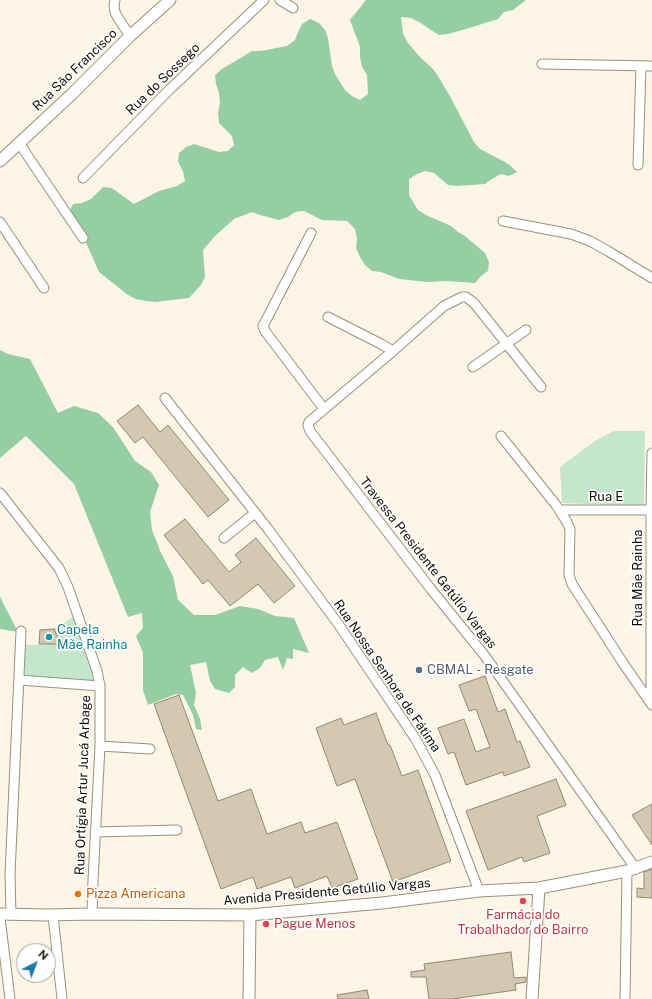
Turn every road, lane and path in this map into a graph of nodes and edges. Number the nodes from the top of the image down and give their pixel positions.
1 (115, 0) edge
2 (170, 0) edge
3 (264, 0) edge
4 (280, 0) edge
5 (292, 8) dead end
6 (130, 36) junction
7 (542, 64) dead end
8 (641, 66) junction
9 (652, 66) edge
10 (19, 143) junction
11 (0, 161) edge
12 (638, 165) dead end
13 (83, 178) dead end
14 (503, 221) dead end
15 (0, 222) edge
16 (311, 233) dead end
17 (83, 238) dead end
18 (652, 278) edge
19 (44, 288) dead end
20 (328, 317) dead end
21 (526, 330) dead end
22 (505, 343) junction
23 (393, 351) junction
24 (473, 367) dead end
25 (541, 387) dead end
26 (164, 398) dead end
27 (324, 409) junction
28 (501, 436) dead end
29 (652, 453) edge
30 (0, 493) edge
31 (559, 510) junction
32 (651, 510) edge
33 (255, 513) junction
34 (224, 538) dead end
35 (21, 631) dead end
36 (19, 680) junction
37 (100, 686) junction
38 (651, 704) edge
39 (100, 746) junction
40 (150, 749) dead end
41 (177, 830) dead end
42 (95, 832) junction
43 (652, 862) edge
44 (632, 870) junction
45 (538, 888) junction
46 (479, 891) junction
47 (92, 914) junction
48 (4, 915) edge
49 (53, 915) junction
50 (250, 915) junction
51 (10, 999) edge
52 (62, 999) edge
53 (249, 999) edge
54 (532, 999) edge
55 (625, 999) edge

1 - 6 street
2 - 6 street, Rua São Francisco
3 - 13 street, Rua do Sossego
4 - 5 street
6 - 10 street, Rua São Francisco
7 - 8 street
8 - 9 street
8 - 12 street
10 - 11 street, Rua São Francisco
10 - 17 street
14 - 18 street
15 - 19 street
16 - 27 street
20 - 23 street
21 - 22 street
22 - 23 street, Travessa Presidente Getúlio Vargas
22 - 24 street
22 - 25 street
23 - 27 street, Travessa Presidente Getúlio Vargas
26 - 33 street, Rua Nossa Senhora de Fátima
27 - 44 street, Travessa Presidente Getúlio Vargas
28 - 31 street
29 - 32 street, Rua Mãe Rainha
30 - 37 street, Rua Ortígia Artur Jucá Arbage
31 - 32 street, Rua E
31 - 38 street
32 - 38 street, Rua Mãe Rainha
33 - 34 street
33 - 46 street, Rua Nossa Senhora de Fátima
35 - 36 street
36 - 37 street
36 - 48 street
37 - 39 street, Rua Ortígia Artur Jucá Arbage
39 - 40 street
39 - 42 street, Rua Ortígia Artur Jucá Arbage
41 - 42 street
42 - 47 street, Rua Ortígia Artur Jucá Arbage
43 - 44 street, Avenida Presidente Getúlio Vargas
44 - 45 street, Avenida Presidente Getúlio Vargas
44 - 55 street
45 - 46 street, Avenida Presidente Getúlio Vargas
45 - 54 street
46 - 50 street, Avenida Presidente Getúlio Vargas
47 - 49 street, Avenida Presidente Getúlio Vargas
47 - 50 street, Avenida Presidente Getúlio Vargas
48 - 49 street, Avenida Presidente Getúlio Vargas
48 - 51 street
49 - 52 street
50 - 53 street

